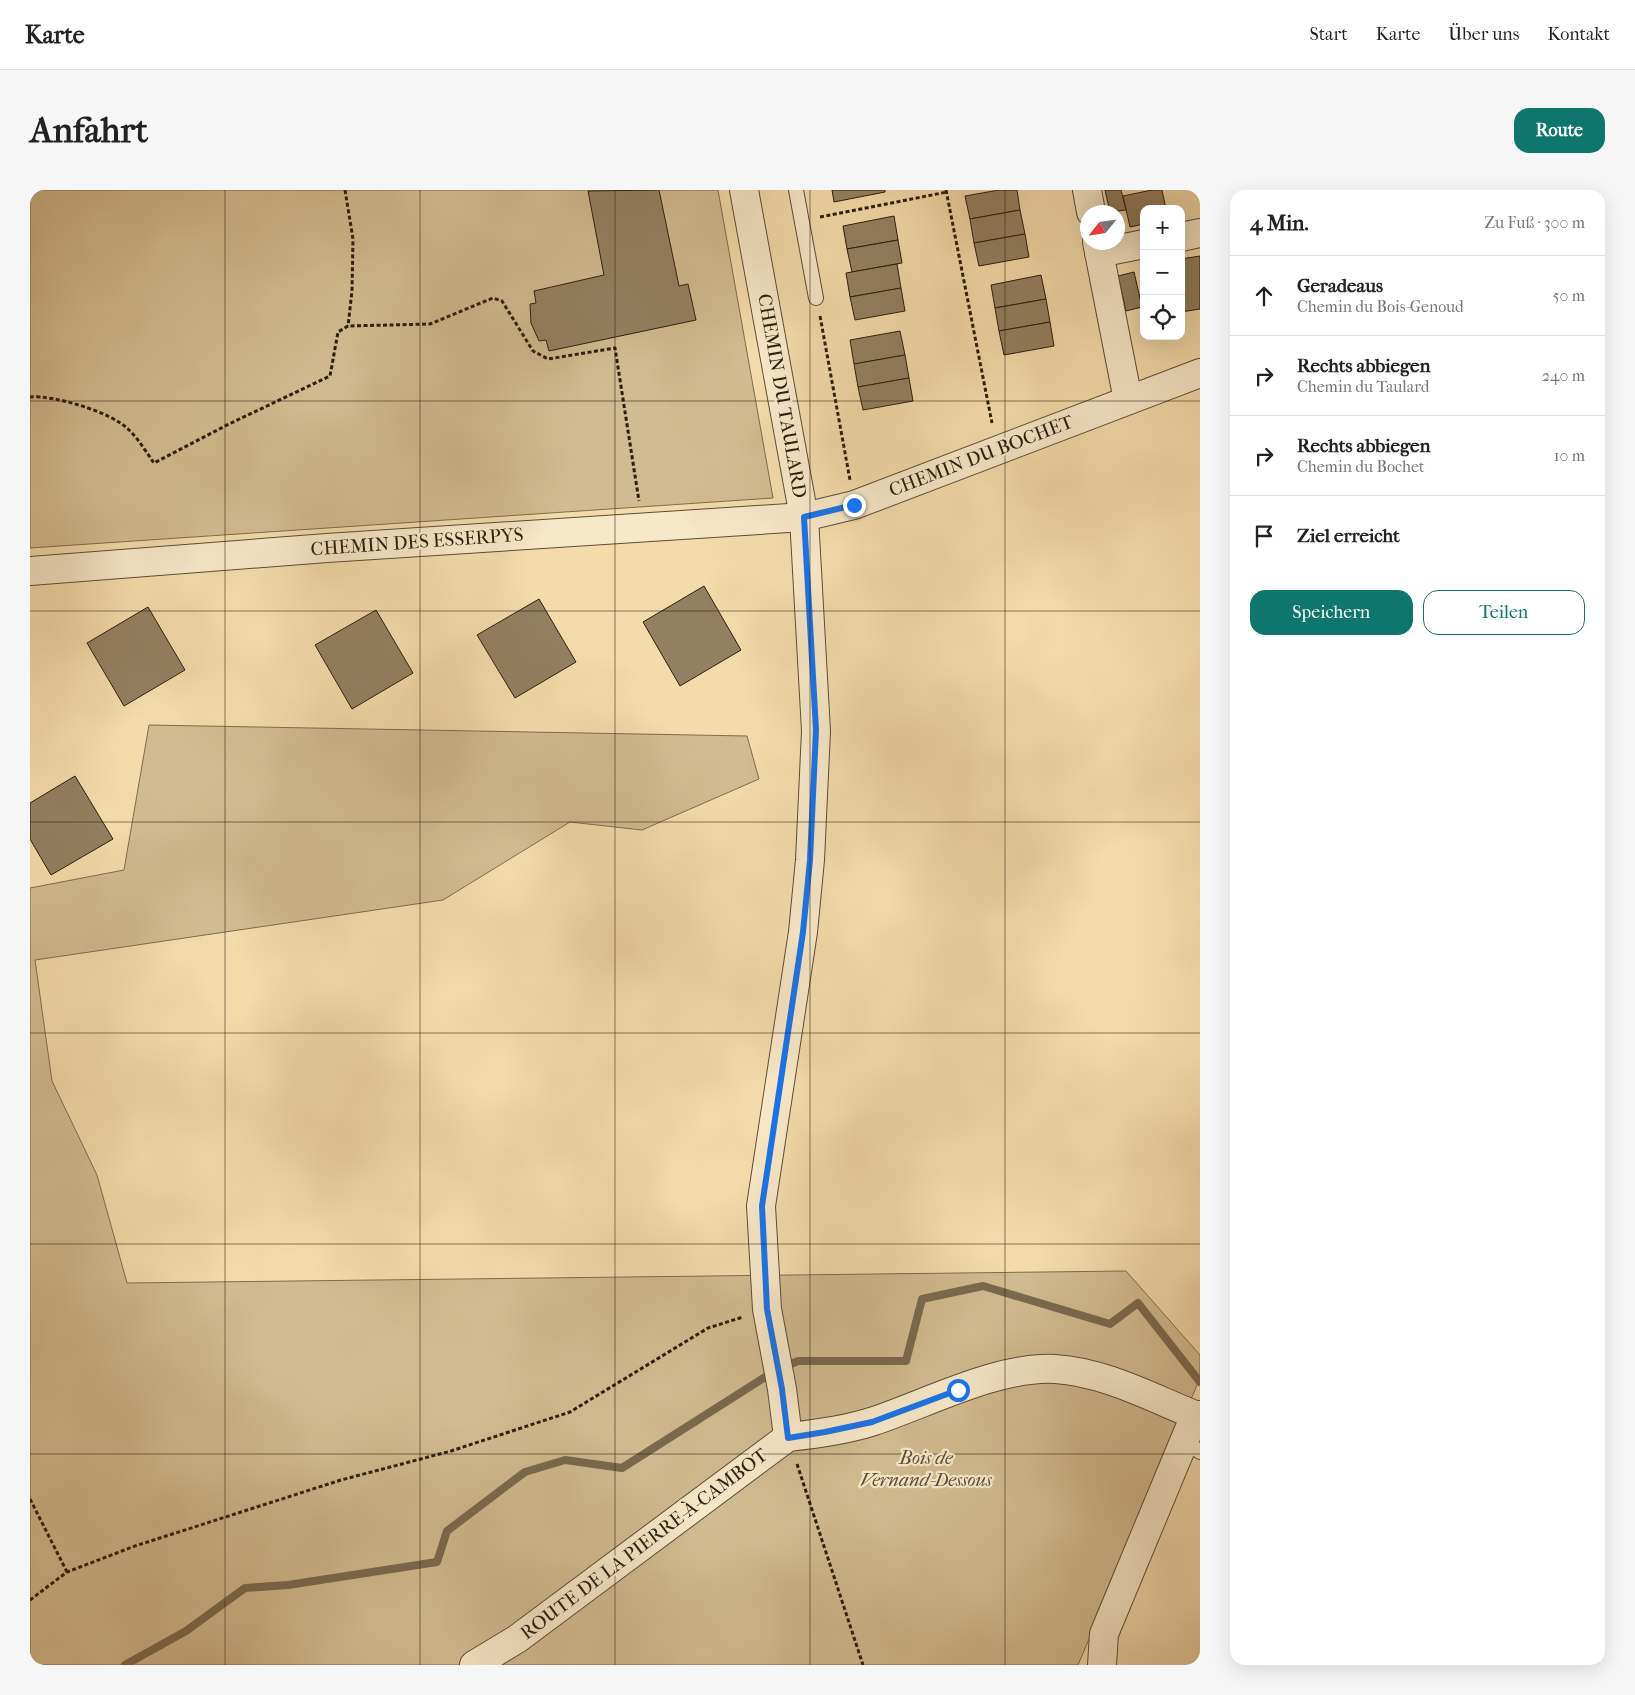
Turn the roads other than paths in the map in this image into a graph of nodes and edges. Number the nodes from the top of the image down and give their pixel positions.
1 (744, 190) edge
2 (796, 190) edge
3 (1087, 190) edge
4 (1090, 205) edge
5 (1200, 234) edge
6 (1185, 236) edge
7 (1140, 244) edge
8 (1125, 246) edge
9 (1098, 250) edge
10 (816, 298) road end
11 (1200, 373) edge
12 (1128, 400) junction
13 (804, 517) junction
14 (30, 570) edge
15 (1198, 1415) edge
16 (788, 1438) junction
17 (1192, 1446) edge
18 (474, 1665) edge
19 (1102, 1665) edge

1 - 13 street, CHEMIN DU TAULARD
2 - 10 lane
3 - 4 street
5 - 6 street
7 - 8 street
9 - 12 street
11 - 12 street, CHEMIN DU BOCHET
12 - 13 street, CHEMIN DU BOCHET
13 - 14 street, CHEMIN DES ESSERPYS
13 - 16 street, CHEMIN DU TAULARD
15 - 16 street
15 - 17 street
16 - 18 street, ROUTE DE LA PIERRE-À-CAMBOT
17 - 19 street

